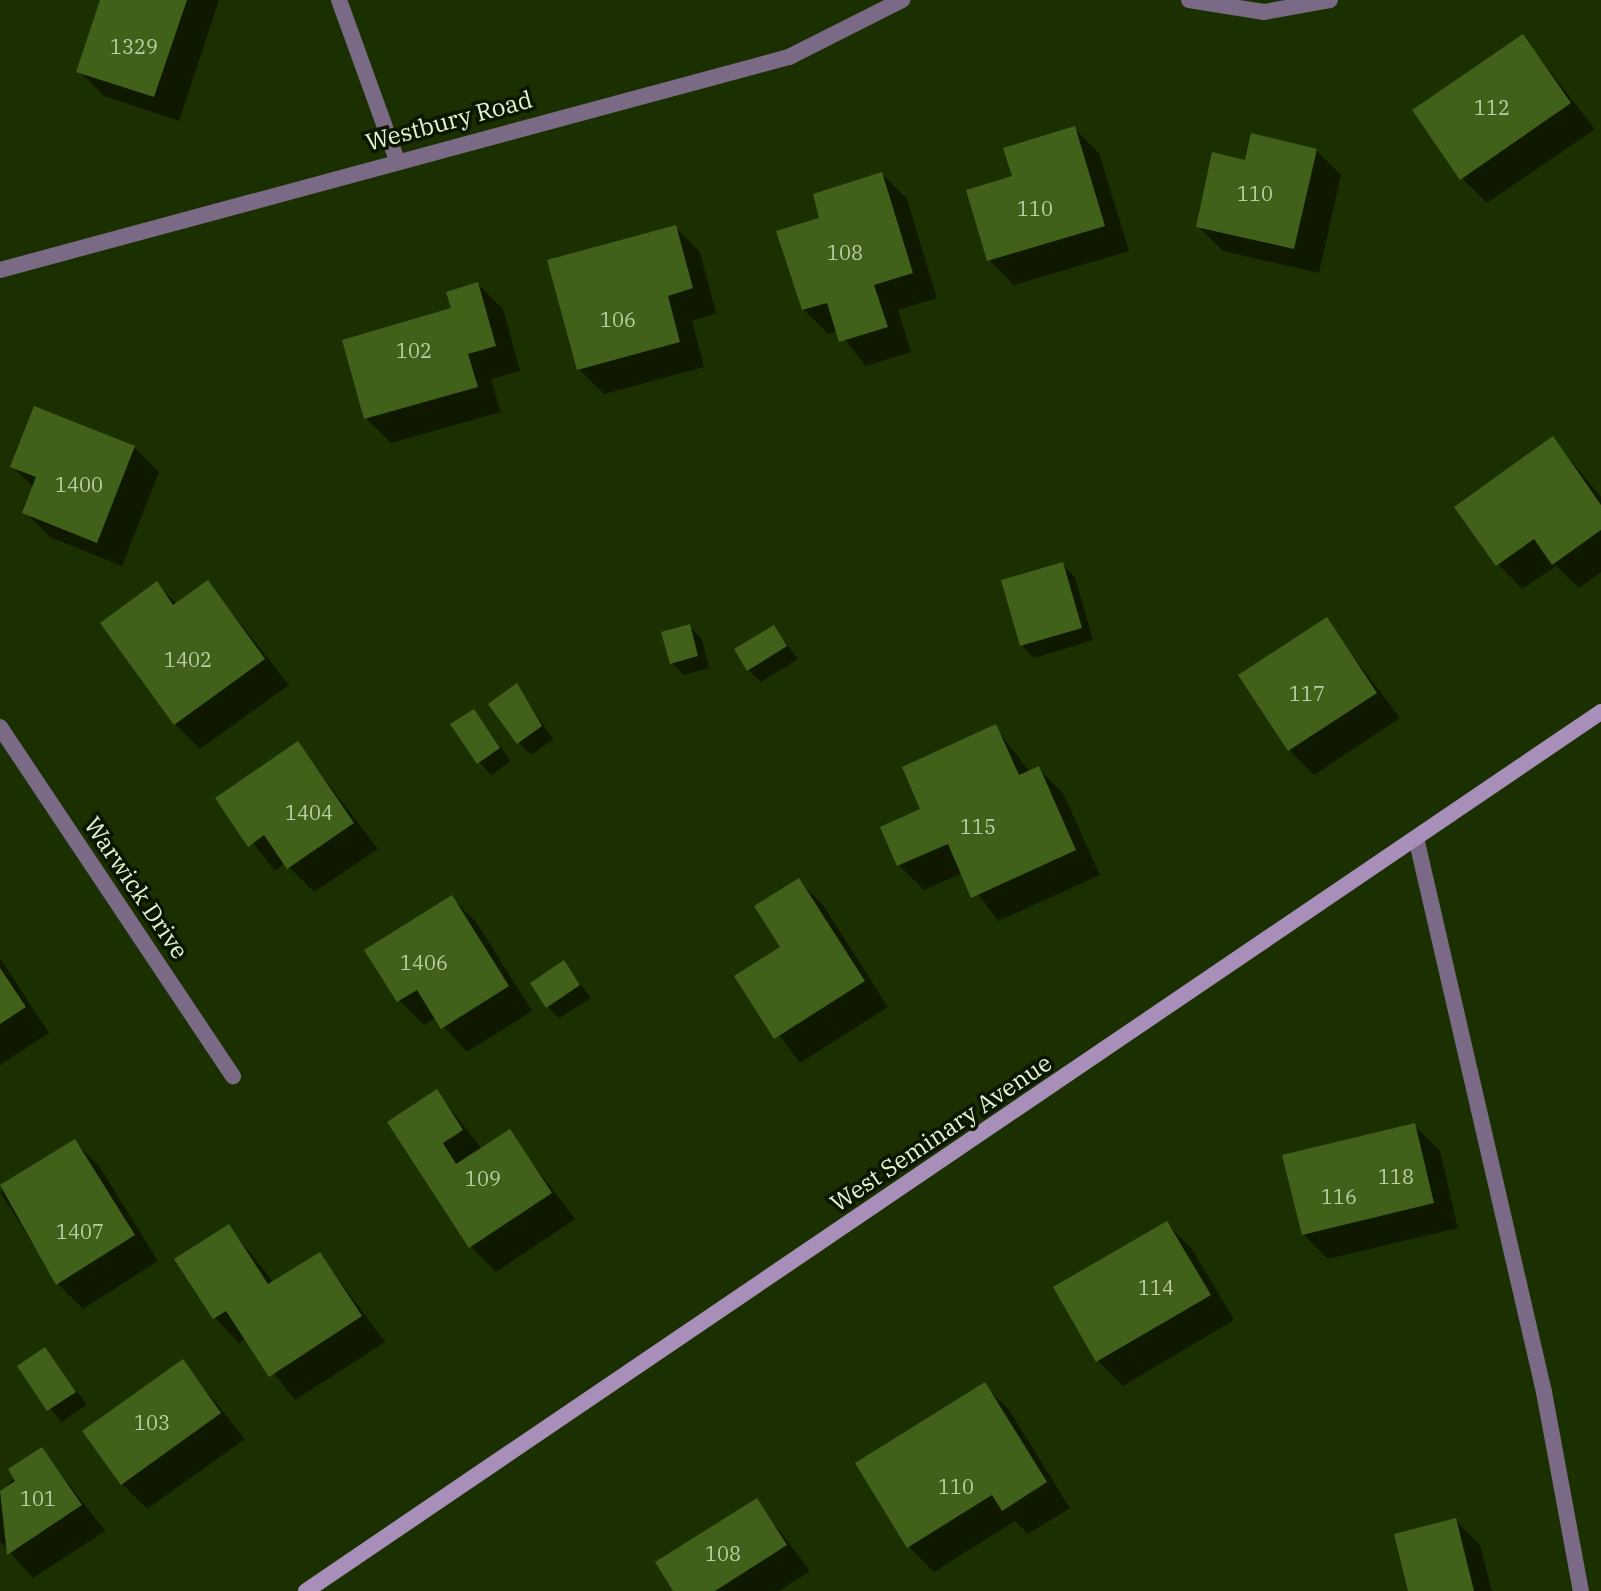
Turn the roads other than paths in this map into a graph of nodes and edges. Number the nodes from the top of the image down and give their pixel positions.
1 (339, 0) edge
2 (902, 0) edge
3 (1189, 0) edge
4 (1330, 0) edge
5 (397, 160) junction
6 (0, 270) edge
7 (1601, 712) edge
8 (0, 727) edge
9 (1417, 842) junction
10 (233, 1076) dead end
11 (306, 1591) edge
12 (1581, 1591) edge

1 - 5 street
2 - 5 street, Westbury Road
3 - 4 street
5 - 6 street, Westbury Road
7 - 9 main road, West Seminary Avenue
8 - 10 street, Warwick Drive
9 - 11 main road, West Seminary Avenue
9 - 12 street

